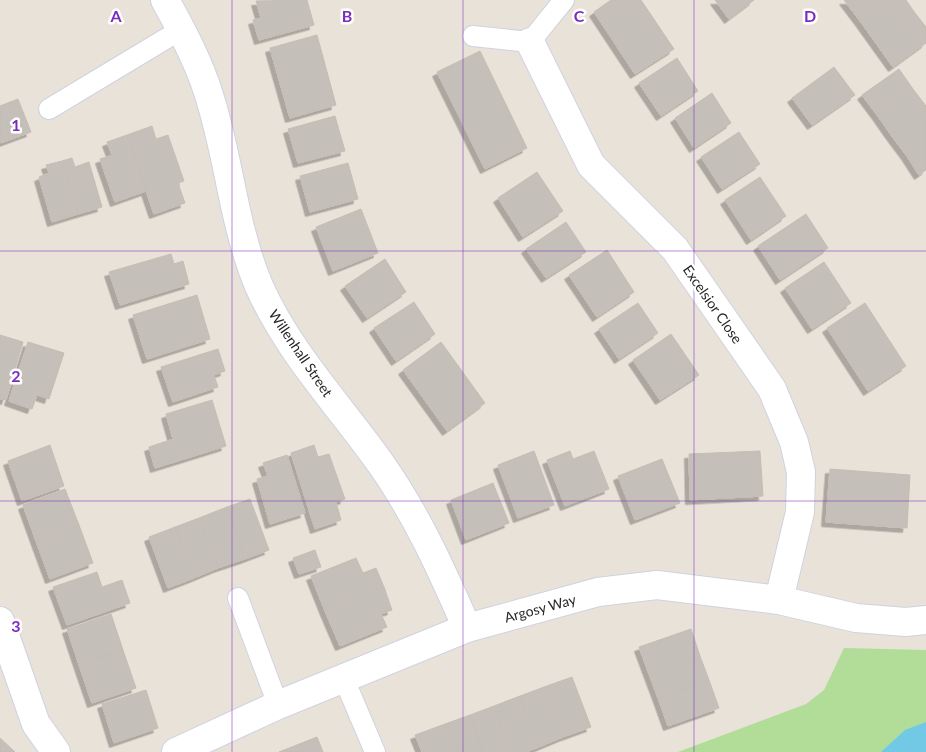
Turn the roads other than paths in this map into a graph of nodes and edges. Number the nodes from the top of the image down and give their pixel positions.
1 (165, 0) edge
2 (564, 0) edge
3 (182, 29) junction
4 (473, 36) dead end
5 (530, 42) junction
6 (48, 109) dead end
7 (238, 598) dead end
8 (779, 600) junction
9 (926, 620) edge
10 (0, 621) edge
11 (467, 628) junction
12 (344, 679) junction
13 (278, 705) junction
14 (56, 752) edge
15 (176, 752) edge
16 (375, 752) edge

1 - 3 street, Willenhall Street
2 - 5 lane
3 - 6 lane
3 - 11 street, Willenhall Street
4 - 5 lane
5 - 8 street, Excelsior Close
7 - 13 lane
8 - 9 street, Argosy Way
8 - 11 street, Argosy Way
10 - 14 street
11 - 12 street, Argosy Way
12 - 13 street, Argosy Way
12 - 16 lane
13 - 15 street, Argosy Way

